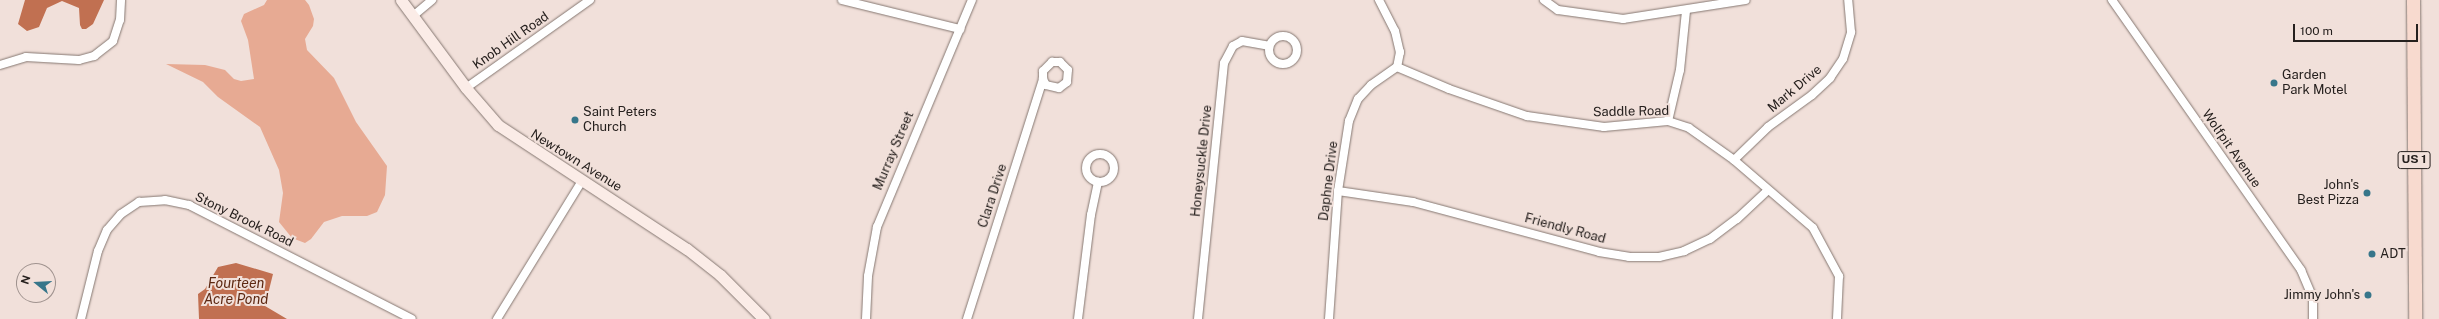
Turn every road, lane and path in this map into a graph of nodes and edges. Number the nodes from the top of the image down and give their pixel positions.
1 (121, 0) edge
2 (401, 0) edge
3 (432, 0) edge
4 (590, 0) edge
5 (842, 0) edge
6 (972, 0) edge
7 (1379, 0) edge
8 (1544, 0) edge
9 (1746, 0) edge
10 (1848, 0) edge
11 (2112, 0) edge
12 (2414, 0) edge
13 (1686, 11) junction
14 (413, 16) junction
15 (960, 29) junction
16 (1269, 46) dead end
17 (0, 65) edge
18 (1397, 67) junction
19 (1043, 79) dead end
20 (466, 88) junction
21 (1668, 121) junction
22 (1734, 160) junction
23 (582, 181) junction
24 (1098, 182) dead end
25 (1768, 190) junction
26 (1338, 191) junction
27 (81, 319) edge
28 (412, 319) edge
29 (497, 319) edge
30 (764, 319) edge
31 (866, 319) edge
32 (967, 319) edge
33 (1078, 319) edge
34 (1198, 319) edge
35 (1329, 319) edge
36 (1837, 319) edge
37 (2313, 319) edge
38 (2415, 319) edge

1 - 17 street
2 - 14 main road, Newtown Avenue
3 - 14 street
4 - 20 street, Knob Hill Road
5 - 15 street
6 - 15 street, Murray Street
7 - 18 street
8 - 13 street
9 - 13 street
10 - 22 street, Mark Drive
11 - 37 street, Wolfpit Avenue
12 - 38 main road, US 1
13 - 21 street
14 - 20 main road, Newtown Avenue
15 - 31 street, Murray Street
16 - 34 street, Honeysuckle Drive
18 - 21 street, Saddle Road
18 - 26 street, Daphne Drive
19 - 32 street, Clara Drive
20 - 23 main road, Newtown Avenue
21 - 22 street, Saddle Road
22 - 25 street, Saddle Road
23 - 29 street
23 - 30 main road, Newtown Avenue
24 - 33 street
25 - 26 street, Friendly Road
25 - 36 street, Saddle Road
26 - 35 street, Daphne Drive
27 - 28 street, Stony Brook Road

